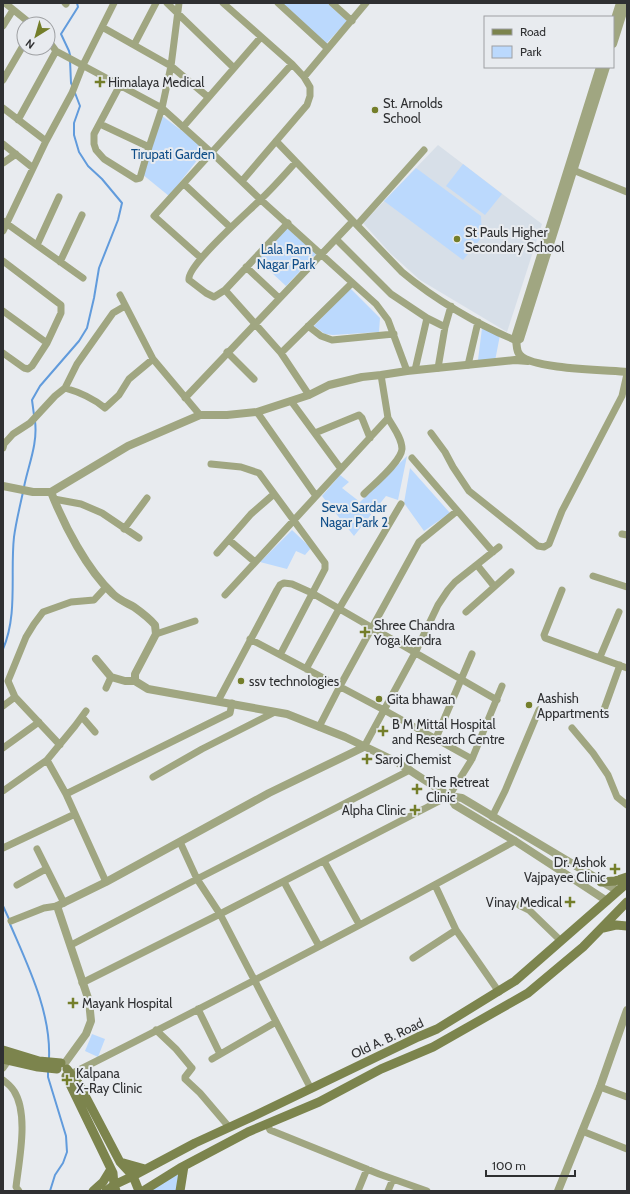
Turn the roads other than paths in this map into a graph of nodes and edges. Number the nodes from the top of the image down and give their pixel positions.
1 (4, 3) edge
2 (114, 3) edge
3 (156, 3) edge
4 (167, 3) edge
5 (179, 3) edge
6 (224, 3) edge
7 (278, 3) edge
8 (332, 3) edge
9 (366, 3) edge
10 (620, 3) edge
11 (626, 3) edge
12 (13, 10) junction
13 (177, 13) junction
14 (21, 16) edge
15 (352, 20) junction
16 (614, 22) edge
17 (3, 26) edge
18 (102, 27) junction
19 (261, 37) junction
20 (614, 41) edge
21 (134, 45) junction
22 (56, 48) edge
23 (327, 48) junction
24 (60, 52) junction
25 (17, 56) edge
26 (292, 64) junction
27 (83, 65) junction
28 (170, 66) junction
29 (234, 68) junction
30 (600, 68) edge
31 (606, 68) edge
32 (4, 77) edge
33 (304, 77) junction
34 (120, 85) junction
35 (208, 97) junction
36 (3, 108) edge
37 (162, 108) junction
38 (587, 115) junction
39 (18, 120) junction
40 (100, 124) junction
41 (183, 127) junction
42 (46, 141) junction
43 (276, 141) junction
44 (3, 144) edge
45 (149, 147) junction
46 (424, 150) dead end
47 (212, 153) junction
48 (16, 154) junction
49 (296, 162) junction
50 (3, 163) edge
51 (33, 168) junction
52 (573, 170) junction
53 (242, 181) junction
54 (184, 184) junction
55 (627, 192) edge
56 (59, 197) dead end
57 (260, 200) junction
58 (82, 214) dead end
59 (5, 222) edge
60 (288, 223) junction
61 (355, 223) junction
62 (230, 227) junction
63 (3, 230) edge
64 (336, 239) junction
65 (37, 245) junction
66 (321, 255) junction
67 (201, 258) junction
68 (3, 261) edge
69 (60, 262) junction
70 (246, 267) junction
71 (83, 278) dead end
72 (352, 283) junction
73 (225, 290) junction
74 (120, 295) dead end
75 (279, 298) junction
76 (125, 306) junction
77 (451, 306) junction
78 (3, 311) edge
79 (426, 318) junction
80 (478, 322) junction
81 (255, 324) junction
82 (308, 326) junction
83 (445, 327) junction
84 (394, 334) junction
85 (517, 341) junction
86 (47, 343) junction
87 (227, 352) junction
88 (3, 353) edge
89 (282, 353) junction
90 (152, 359) junction
91 (528, 360) junction
92 (468, 365) junction
93 (438, 368) junction
94 (411, 370) junction
95 (627, 373) edge
96 (381, 375) junction
97 (254, 379) dead end
98 (65, 388) junction
99 (309, 395) junction
100 (185, 398) junction
101 (291, 401) junction
102 (257, 412) junction
103 (200, 415) junction
104 (388, 418) junction
105 (315, 433) junction
106 (431, 433) dead end
107 (370, 438) junction
108 (3, 445) edge
109 (412, 458) dead end
110 (211, 464) dead end
111 (341, 469) junction
112 (6, 486) edge
113 (274, 494) junction
114 (364, 494) dead end
115 (52, 496) junction
116 (316, 496) junction
117 (147, 498) dead end
118 (401, 504) dead end
119 (457, 511) junction
120 (294, 520) junction
121 (124, 529) junction
122 (139, 538) dead end
123 (229, 540) junction
124 (217, 553) dead end
125 (255, 562) junction
126 (476, 565) junction
127 (511, 572) dead end
128 (593, 576) dead end
129 (494, 586) junction
130 (106, 587) junction
131 (627, 587) edge
132 (562, 590) dead end
133 (312, 593) junction
134 (225, 595) dead end
135 (339, 608) junction
136 (466, 612) dead end
137 (618, 612) dead end
138 (195, 620) dead end
139 (372, 627) junction
140 (156, 634) junction
141 (250, 639) junction
142 (415, 653) junction
143 (472, 654) dead end
144 (280, 655) junction
145 (600, 657) junction
146 (96, 659) dead end
147 (624, 667) edge
148 (306, 669) junction
149 (112, 676) junction
150 (461, 679) junction
151 (135, 681) junction
152 (340, 686) junction
153 (502, 686) dead end
154 (106, 688) dead end
155 (15, 697) junction
156 (497, 700) junction
157 (218, 701) junction
158 (232, 703) junction
159 (3, 706) edge
160 (384, 710) junction
161 (539, 710) dead end
162 (275, 712) junction
163 (602, 715) dead end
164 (39, 722) junction
165 (319, 727) junction
166 (572, 728) dead end
167 (95, 732) dead end
168 (436, 738) junction
169 (60, 745) junction
170 (364, 747) junction
171 (3, 748) edge
172 (472, 759) junction
173 (46, 760) junction
174 (410, 770) junction
175 (153, 777) dead end
176 (3, 791) edge
177 (66, 794) junction
178 (448, 796) junction
179 (627, 805) edge
180 (75, 814) junction
181 (492, 817) junction
182 (515, 841) junction
183 (180, 842) junction
184 (3, 848) edge
185 (37, 849) dead end
186 (324, 861) junction
187 (46, 870) junction
188 (627, 877) edge
189 (197, 879) junction
190 (106, 882) junction
191 (284, 882) junction
192 (601, 882) junction
193 (627, 883) edge
194 (17, 885) dead end
195 (435, 885) junction
196 (618, 891) junction
197 (627, 896) edge
198 (607, 901) junction
199 (627, 902) edge
200 (60, 905) junction
201 (519, 905) dead end
202 (624, 911) edge
203 (220, 914) junction
204 (11, 921) dead end
205 (359, 924) junction
206 (627, 926) edge
207 (602, 928) junction
208 (456, 930) junction
209 (561, 940) junction
210 (71, 945) junction
211 (319, 946) junction
212 (413, 958) dead end
213 (254, 980) junction
214 (82, 983) junction
215 (498, 992) junction
216 (198, 1009) junction
217 (627, 1010) edge
218 (276, 1022) junction
219 (156, 1030) junction
220 (3, 1050) edge
221 (220, 1054) junction
222 (212, 1059) dead end
223 (5, 1063) edge
224 (38, 1064) junction
225 (62, 1068) junction
226 (3, 1080) edge
227 (600, 1086) junction
228 (311, 1089) junction
229 (627, 1097) edge
230 (267, 1124) junction
231 (229, 1127) junction
232 (582, 1131) junction
233 (627, 1149) edge
234 (120, 1162) junction
235 (184, 1166) junction
236 (111, 1169) junction
237 (145, 1169) junction
238 (367, 1169) junction
239 (133, 1176) junction
240 (393, 1179) junction
241 (115, 1188) edge
242 (19, 1191) edge
243 (93, 1191) edge
244 (106, 1191) edge
245 (139, 1191) edge
246 (143, 1191) edge
247 (180, 1191) edge
248 (358, 1191) edge
249 (388, 1191) edge
250 (427, 1191) edge
251 (558, 1191) edge

1 - 12 street
2 - 18 street
3 - 21 street
4 - 13 street
5 - 13 street
6 - 19 street
7 - 23 street
8 - 15 street
9 - 15 street
10 - 16 street
11 - 20 street
12 - 14 street
12 - 17 street
13 - 28 street
13 - 29 street
15 - 23 street
18 - 21 street
18 - 27 street
19 - 26 street
19 - 29 street
21 - 28 street
22 - 24 street
23 - 33 street
24 - 27 street
24 - 39 street
25 - 32 street
26 - 33 street
26 - 47 street
27 - 34 street
27 - 42 street
28 - 35 street
28 - 37 street
29 - 35 street
30 - 38 street
31 - 38 street
33 - 43 street
34 - 37 street
34 - 40 street
35 - 41 street
36 - 39 street
37 - 41 street
37 - 45 street
38 - 52 street
38 - 85 street
39 - 42 street
40 - 45 street
40 - 45 street
41 - 47 street
42 - 51 street
43 - 49 street
43 - 53 street
44 - 48 street
46 - 61 street
47 - 53 street
47 - 54 street
48 - 50 street
48 - 51 street
49 - 57 street
49 - 61 street
51 - 59 street
52 - 55 street
52 - 85 street
53 - 57 street
54 - 62 street
54 - 67 street
56 - 65 street
57 - 60 street
57 - 62 street
58 - 69 street
59 - 63 street
59 - 65 street
60 - 66 street
60 - 70 street
61 - 64 street
61 - 77 street
62 - 67 street
64 - 66 street
64 - 79 street
65 - 69 street
66 - 72 street
66 - 75 street
67 - 73 street
68 - 86 street
69 - 71 street
70 - 73 street
70 - 75 street
72 - 82 street
72 - 84 street
73 - 81 street
74 - 76 street
75 - 81 street
76 - 90 street
76 - 98 street
77 - 80 street
77 - 83 street
78 - 86 street
79 - 83 street
79 - 94 street
80 - 85 street
80 - 92 street
81 - 87 street
81 - 89 street
82 - 84 street
82 - 89 street
83 - 93 street
84 - 94 street
85 - 91 street
86 - 88 street
87 - 97 street
87 - 100 street
89 - 99 street
90 - 98 street
90 - 100 street
91 - 92 street
91 - 95 street
92 - 93 street
93 - 94 street
94 - 96 street
95 - 106 street
96 - 99 street
96 - 104 street
98 - 108 street
99 - 101 street
100 - 103 street
101 - 102 street
101 - 105 street
102 - 103 street
102 - 116 street
103 - 115 street
104 - 107 street
104 - 114 street
105 - 107 street
105 - 111 street
107 - 111 street
109 - 119 street
110 - 113 street
111 - 116 street
112 - 115 street
113 - 120 street
113 - 123 street
115 - 121 street
115 - 130 street
116 - 120 street
117 - 121 street
118 - 135 street
119 - 126 street
119 - 139 street
120 - 125 street
120 - 133 street
121 - 122 street
123 - 124 street
123 - 125 street
125 - 134 street
126 - 129 street
126 - 142 street
127 - 129 street
128 - 131 street
129 - 136 street
130 - 140 street
130 - 155 street
132 - 145 street
133 - 135 street
133 - 141 street
133 - 144 street
135 - 139 street
135 - 148 street
137 - 145 street
138 - 140 street
139 - 142 street
139 - 152 street
140 - 151 street
141 - 144 street
141 - 157 street
142 - 150 street
142 - 160 street
143 - 150 street
144 - 148 street
145 - 147 street
146 - 149 street
147 - 163 street
148 - 152 street
149 - 151 street
149 - 154 street
150 - 156 street
150 - 168 street
151 - 157 street
152 - 160 street
152 - 165 street
153 - 156 street
155 - 159 street
155 - 164 street
156 - 172 street
157 - 158 street
158 - 162 street
158 - 177 street
160 - 168 street
160 - 170 street
161 - 181 street
162 - 165 street
162 - 175 street
164 - 169 street
164 - 171 street
165 - 170 street
166 - 179 street
167 - 169 street
168 - 172 street
169 - 173 street
170 - 174 street
170 - 183 street
172 - 178 street
173 - 176 street
173 - 177 street
174 - 178 street
174 - 189 street
177 - 180 street
178 - 181 street
178 - 182 street
178 - 186 street
180 - 184 street
180 - 190 street
181 - 192 street
182 - 195 street
182 - 198 street
183 - 189 street
183 - 190 street
185 - 187 street
186 - 191 street
186 - 205 street
187 - 194 street
187 - 200 street
188 - 192 main road
189 - 203 street
189 - 210 street
190 - 200 street
191 - 203 street
191 - 211 street
192 - 196 street
193 - 196 main road, Old A. B. Road
195 - 205 street
195 - 208 street
196 - 197 main road
196 - 198 main road, Old A. B. Road
198 - 202 main road
198 - 209 main road, Old A. B. Road
199 - 202 main road, Old A. B. Road
200 - 204 street
200 - 210 street
201 - 209 street
202 - 207 main road, Old A. B. Road
203 - 213 street
203 - 214 street
205 - 211 street
206 - 207 main road
207 - 230 main road, Old A. B. Road
208 - 212 street
208 - 215 street
209 - 215 main road, Old A. B. Road
210 - 214 street
211 - 213 street
213 - 216 street
213 - 218 street
214 - 225 street
215 - 228 main road, Old A. B. Road
216 - 219 street
216 - 221 street
217 - 227 street
218 - 221 street
218 - 228 street
219 - 225 street
219 - 231 street
220 - 224 main road
221 - 222 street
223 - 224 main road
224 - 225 main road
225 - 234 main road
225 - 236 main road
226 - 242 street
227 - 229 street
227 - 232 street
228 - 231 main road, Old A. B. Road
230 - 235 main road, Old A. B. Road
230 - 238 street
231 - 237 main road, Old A. B. Road
232 - 233 street
232 - 251 street
234 - 237 main road
234 - 239 main road
235 - 246 main road, Old A. B. Road
235 - 247 main road
236 - 241 main road
236 - 243 main road
237 - 239 main road, Old A. B. Road
238 - 240 street
238 - 248 street
239 - 241 main road, Old A. B. Road
239 - 245 main road
240 - 249 street
240 - 250 street
241 - 244 main road

